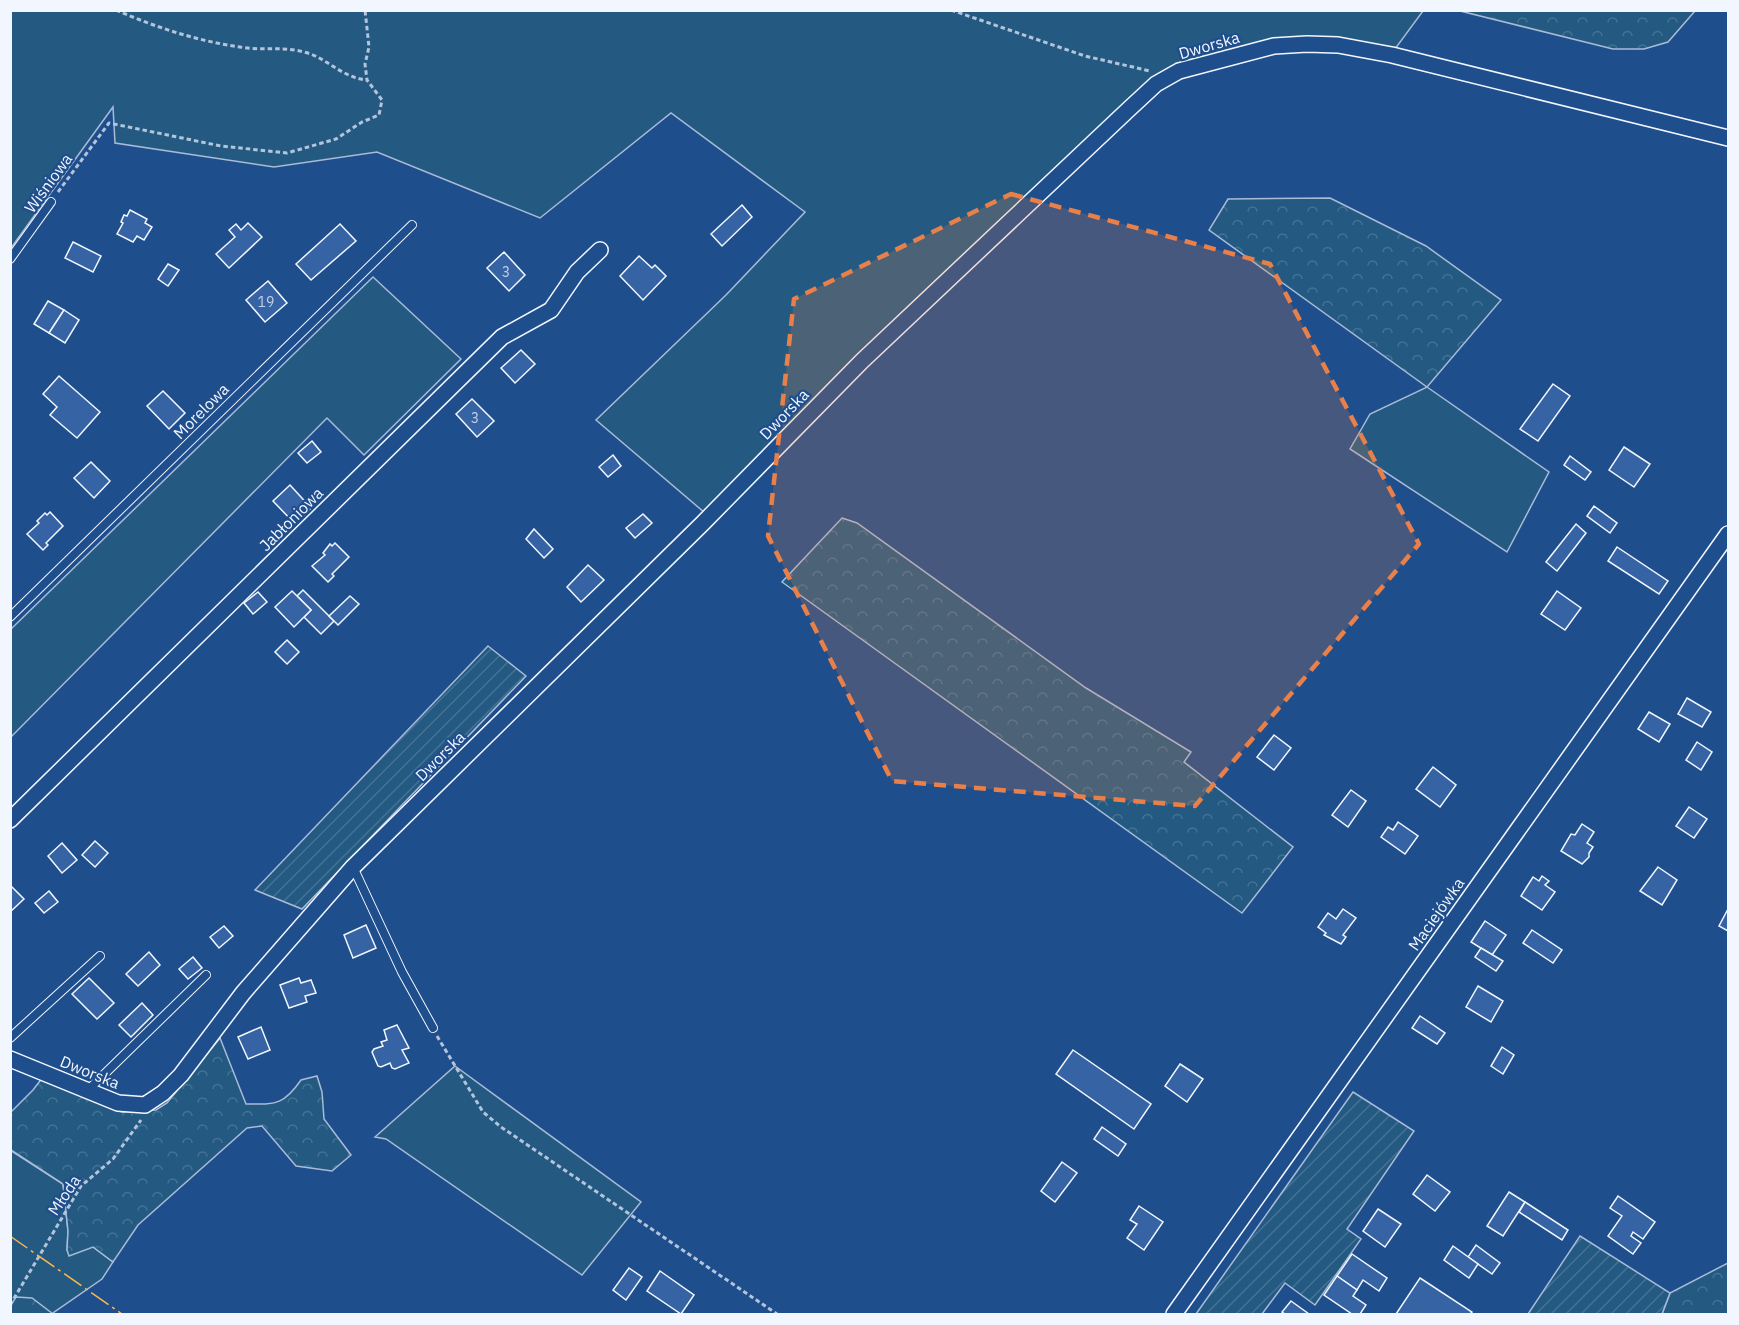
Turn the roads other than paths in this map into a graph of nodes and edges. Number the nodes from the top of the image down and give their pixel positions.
1 (1728, 138) edge
2 (51, 202) road end
3 (412, 225) dead end
4 (600, 250) dead end
5 (10, 259) edge
6 (1728, 534) edge
7 (10, 617) edge
8 (10, 820) edge
9 (353, 867) junction
10 (100, 956) dead end
11 (206, 975) dead end
12 (433, 1028) road end
13 (10, 1038) edge
14 (10, 1059) edge
15 (87, 1091) junction
16 (1174, 1314) edge

1 - 9 street, Dworska
2 - 5 lane, Wiśniowa
3 - 7 lane, Morelowa
4 - 8 street, Jabłoniowa
6 - 16 street, Maciejówka
9 - 12 lane
9 - 15 street, Dworska
10 - 13 lane
11 - 15 lane
14 - 15 street, Dworska

